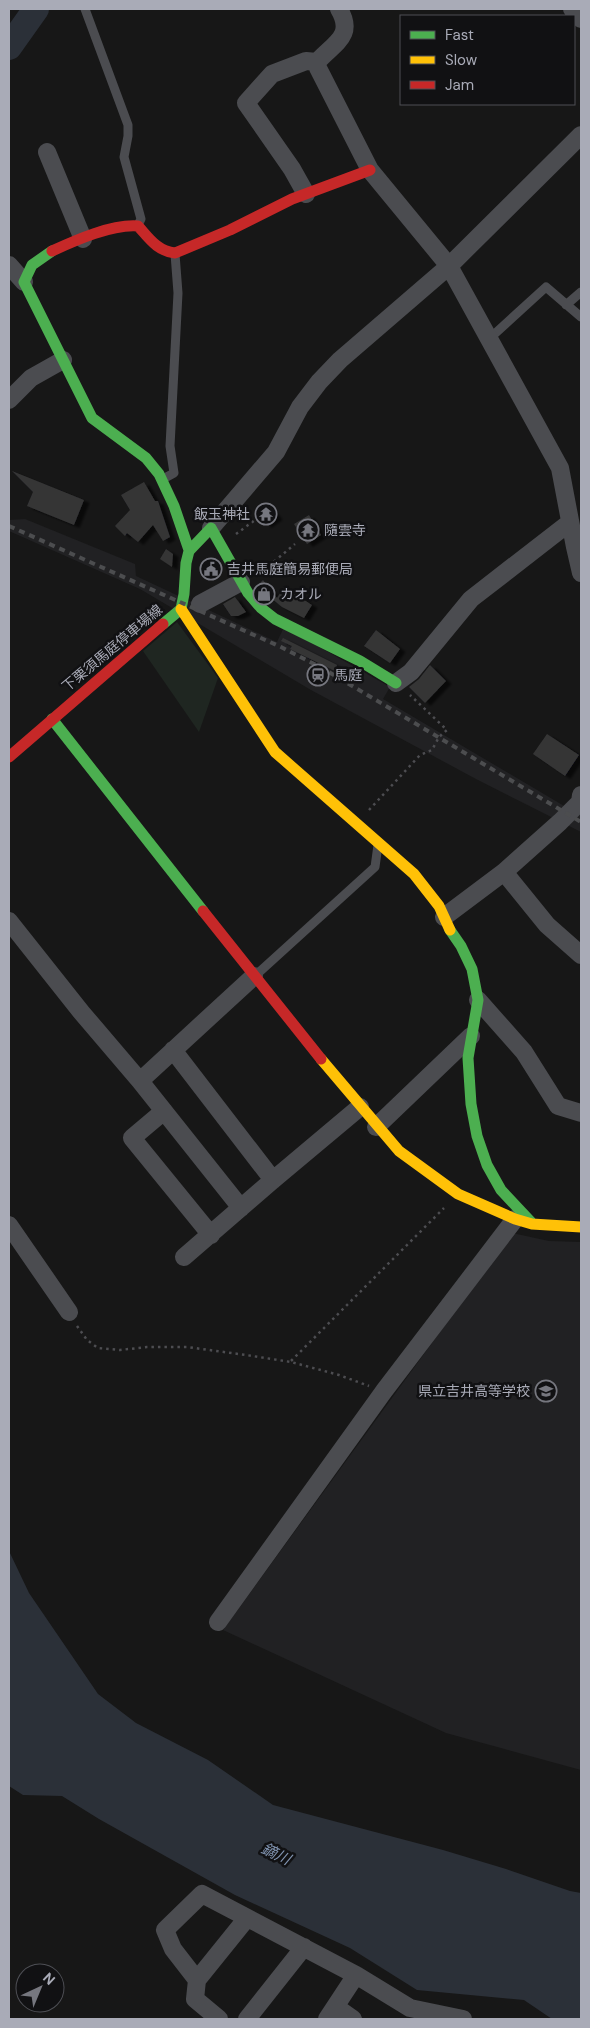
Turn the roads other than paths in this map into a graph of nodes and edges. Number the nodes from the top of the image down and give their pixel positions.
1 (85, 9) edge
2 (339, 9) edge
3 (317, 62) junction
4 (581, 134) edge
5 (47, 152) dead end
6 (370, 170) junction
7 (306, 194) junction
8 (138, 226) junction
9 (83, 239) junction
10 (175, 252) junction
11 (9, 265) edge
12 (449, 266) junction
13 (16, 284) edge
14 (581, 292) edge
15 (566, 305) junction
16 (581, 317) edge
17 (489, 339) junction
18 (63, 360) junction
19 (9, 400) edge
20 (162, 479) junction
21 (569, 522) junction
22 (211, 528) junction
23 (578, 546) edge
24 (190, 550) junction
25 (581, 573) edge
26 (242, 583) junction
27 (200, 604) dead end
28 (181, 609) junction
29 (396, 684) joint
30 (52, 719) junction
31 (9, 757) edge
32 (581, 795) edge
33 (378, 845) junction
34 (504, 872) junction
35 (444, 917) junction
36 (9, 921) edge
37 (581, 955) edge
38 (254, 976) junction
39 (478, 1000) junction
40 (471, 1036) junction
41 (173, 1050) junction
42 (140, 1081) junction
43 (360, 1107) junction
44 (164, 1111) junction
45 (581, 1113) edge
46 (376, 1126) junction
47 (273, 1180) junction
48 (241, 1208) junction
49 (515, 1219) junction
50 (532, 1224) junction
51 (9, 1225) edge
52 (581, 1228) edge
53 (211, 1235) junction
54 (184, 1257) dead end
55 (69, 1312) road end
56 (218, 1622) dead end
57 (247, 1918) junction
58 (304, 1947) junction
59 (356, 1975) junction
60 (197, 1980) junction
61 (332, 2013) edge
62 (219, 2019) edge
63 (247, 2019) edge
64 (353, 2019) edge
65 (463, 2019) edge

1 - 8 lane
2 - 3 street
3 - 6 street
3 - 7 street
4 - 12 street
5 - 9 street
6 - 7 street
6 - 12 street
7 - 10 street
8 - 9 street
8 - 10 street
9 - 13 street
10 - 20 lane
11 - 13 street
12 - 17 street
12 - 22 street
13 - 18 street
14 - 15 lane
15 - 16 lane
15 - 17 lane
17 - 21 street
18 - 19 street
18 - 20 street
20 - 24 street
21 - 23 street
21 - 29 street
22 - 24 street
22 - 26 street
23 - 25 street
24 - 28 street, 下栗須馬庭停車場線
26 - 27 street
26 - 29 street
28 - 30 street, 下栗須馬庭停車場線
28 - 33 street
30 - 31 street, 下栗須馬庭停車場線
30 - 38 street
32 - 34 street
33 - 35 street
33 - 38 lane
34 - 35 street
34 - 37 street
35 - 39 street
36 - 42 street
38 - 41 street
38 - 43 street
39 - 40 street
39 - 45 street
40 - 46 street
40 - 50 street
41 - 42 street
41 - 47 street
42 - 44 street
43 - 46 street
43 - 47 street
44 - 48 street
44 - 53 street
46 - 49 street
47 - 48 street
48 - 53 street
49 - 50 street
49 - 56 street
50 - 52 street
51 - 55 street
53 - 54 street
57 - 58 street
57 - 60 street
57 - 60 street
58 - 59 street
58 - 63 street
59 - 61 street
59 - 65 street
60 - 62 street
61 - 64 street

